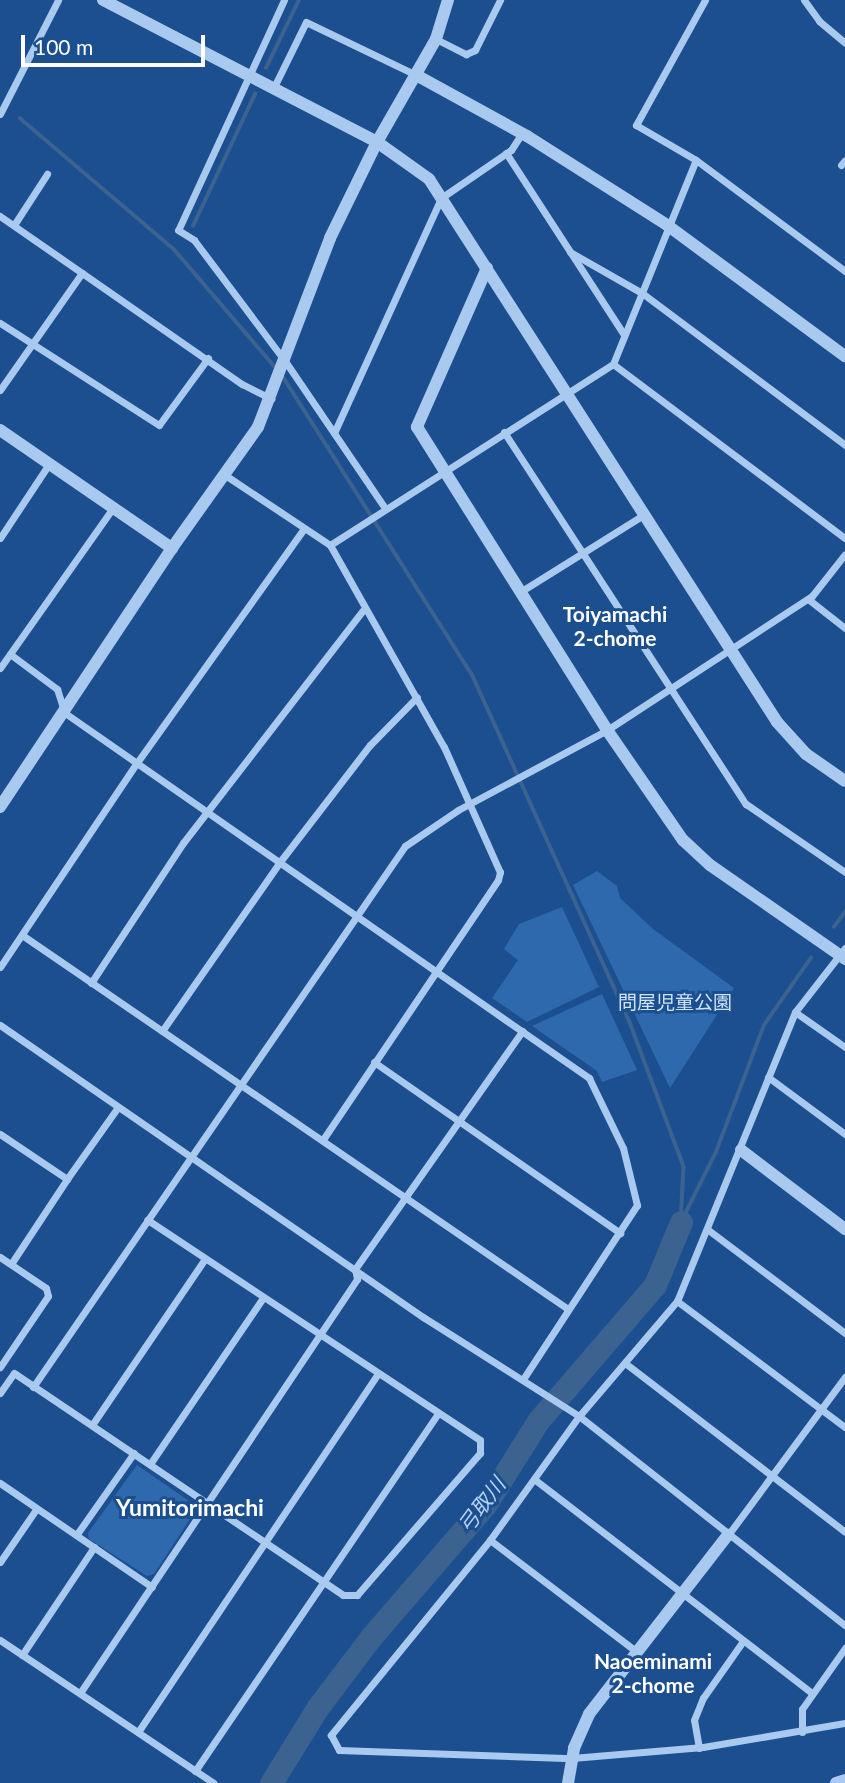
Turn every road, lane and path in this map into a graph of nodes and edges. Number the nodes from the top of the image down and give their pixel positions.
1 (58, 0) edge
2 (103, 0) edge
3 (284, 0) edge
4 (448, 0) edge
5 (500, 0) edge
6 (705, 0) edge
7 (804, 0) edge
8 (436, 40) junction
9 (845, 43) edge
10 (251, 74) junction
11 (416, 75) junction
12 (274, 86) junction
13 (1, 109) edge
14 (522, 133) junction
15 (377, 142) junction
16 (506, 153) junction
17 (696, 160) junction
18 (47, 174) dead end
19 (441, 198) junction
20 (0, 216) edge
21 (14, 225) junction
22 (667, 225) junction
23 (570, 252) junction
24 (487, 268) junction
25 (845, 271) edge
26 (82, 273) junction
27 (642, 293) junction
28 (0, 323) edge
29 (624, 335) junction
30 (33, 344) junction
31 (845, 356) edge
32 (208, 358) junction
33 (284, 363) junction
34 (613, 364) junction
35 (0, 390) edge
36 (565, 393) junction
37 (271, 399) junction
38 (0, 429) edge
39 (504, 432) junction
40 (334, 433) junction
41 (845, 445) edge
42 (49, 464) junction
43 (442, 471) junction
44 (225, 475) junction
45 (113, 508) junction
46 (382, 510) junction
47 (643, 515) junction
48 (303, 530) junction
49 (0, 538) edge
50 (845, 538) edge
51 (330, 545) junction
52 (172, 548) junction
53 (582, 553) junction
54 (845, 554) edge
55 (519, 592) junction
56 (808, 599) junction
57 (363, 610) junction
58 (845, 628) edge
59 (730, 650) junction
60 (10, 654) junction
61 (0, 668) edge
62 (667, 688) junction
63 (417, 697) junction
64 (65, 713) junction
65 (607, 730) junction
66 (136, 764) junction
67 (845, 781) edge
68 (470, 803) junction
69 (0, 807) edge
70 (205, 814) junction
71 (279, 863) junction
72 (845, 872) edge
73 (356, 915) junction
74 (22, 935) junction
75 (843, 954) edge
76 (0, 967) edge
77 (435, 970) junction
78 (90, 983) junction
79 (795, 1012) junction
80 (0, 1024) edge
81 (162, 1031) junction
82 (522, 1031) junction
83 (845, 1047) edge
84 (374, 1062) junction
85 (768, 1077) junction
86 (240, 1082) junction
87 (118, 1107) junction
88 (459, 1121) junction
89 (0, 1134) edge
90 (845, 1134) edge
91 (323, 1139) junction
92 (741, 1150) junction
93 (190, 1157) junction
94 (67, 1179) junction
95 (405, 1196) junction
96 (147, 1220) junction
97 (707, 1229) junction
98 (845, 1229) edge
99 (620, 1233) junction
100 (0, 1256) edge
101 (205, 1259) junction
102 (11, 1264) junction
103 (355, 1269) junction
104 (263, 1298) junction
105 (677, 1301) junction
106 (568, 1309) junction
107 (845, 1333) edge
108 (320, 1336) junction
109 (625, 1363) junction
110 (0, 1367) edge
111 (378, 1374) junction
112 (845, 1377) edge
113 (524, 1378) junction
114 (33, 1387) junction
115 (0, 1394) edge
116 (821, 1408) junction
117 (438, 1413) junction
118 (579, 1416) junction
119 (92, 1425) junction
120 (845, 1426) edge
121 (134, 1453) junction
122 (150, 1464) junction
123 (772, 1475) junction
124 (534, 1479) junction
125 (0, 1483) edge
126 (208, 1504) junction
127 (37, 1508) junction
128 (845, 1532) edge
129 (77, 1534) junction
130 (729, 1535) junction
131 (490, 1540) junction
132 (266, 1544) junction
133 (94, 1547) junction
134 (0, 1562) edge
135 (324, 1582) junction
136 (152, 1587) junction
137 (682, 1595) junction
138 (845, 1625) edge
139 (0, 1640) edge
140 (743, 1641) junction
141 (845, 1648) edge
142 (637, 1652) junction
143 (22, 1655) junction
144 (811, 1692) junction
145 (80, 1693) junction
146 (845, 1723) edge
147 (138, 1732) junction
148 (802, 1732) junction
149 (699, 1748) junction
150 (572, 1758) junction
151 (195, 1771) junction
152 (845, 1780) edge
153 (214, 1783) edge
154 (569, 1783) edge
155 (836, 1783) edge

1 - 13 street
2 - 10 street
3 - 10 street
4 - 8 street
5 - 8 street
6 - 17 street
7 - 9 street
8 - 11 street
10 - 12 street
10 - 33 street
11 - 12 street
11 - 14 street
11 - 15 street
12 - 15 street
14 - 16 street
14 - 22 street
15 - 19 street
15 - 33 street
16 - 19 street
16 - 23 street
17 - 22 street
17 - 25 street
18 - 21 street
19 - 24 street
19 - 40 street
20 - 21 street
21 - 26 street
22 - 27 street
22 - 31 street
23 - 27 street
23 - 29 street
24 - 36 street
24 - 43 street
26 - 30 street
26 - 32 street
27 - 29 street
27 - 41 street
28 - 30 street
29 - 34 street
30 - 32 street
30 - 35 street
32 - 37 street
33 - 37 street
33 - 40 street
34 - 36 street
34 - 50 street
36 - 39 street
36 - 47 street
37 - 44 street
38 - 42 street
39 - 43 street
39 - 53 street
40 - 46 street
42 - 45 street
42 - 49 street
43 - 46 street
43 - 55 street
44 - 48 street
44 - 52 street
45 - 52 street
45 - 60 street
46 - 51 street
47 - 53 street
47 - 59 street
48 - 51 street
48 - 66 street
51 - 57 street
52 - 64 street
53 - 55 street
53 - 62 street
54 - 56 street
55 - 65 street
56 - 58 street
56 - 59 street
57 - 63 street
57 - 70 street
59 - 62 street
59 - 67 street
60 - 61 street
60 - 64 street
62 - 65 street
62 - 72 street
63 - 68 street
63 - 71 street
64 - 66 street
64 - 69 street
65 - 68 street
65 - 75 street
66 - 70 street
66 - 74 street
68 - 73 street
68 - 77 street
70 - 71 street
70 - 78 street
71 - 73 street
71 - 81 street
73 - 77 street
73 - 86 street
74 - 76 street
74 - 78 street
75 - 79 street
77 - 82 street
77 - 84 street
78 - 81 street
79 - 83 street
79 - 85 street
80 - 87 street
81 - 86 street
82 - 88 street
82 - 99 street
84 - 88 street
84 - 91 street
85 - 90 street
85 - 92 street
86 - 91 street
86 - 93 street
87 - 93 street
87 - 94 street
88 - 95 street
88 - 99 street
89 - 94 street
91 - 95 street
92 - 97 street
92 - 98 street
93 - 96 street
93 - 103 street
94 - 102 street
95 - 103 street
95 - 106 street
96 - 101 street
96 - 114 street
97 - 105 street
97 - 107 street
99 - 106 street
100 - 102 street
101 - 104 street
101 - 119 street
102 - 110 street
103 - 108 street
103 - 113 street
104 - 108 street
104 - 122 street
105 - 109 street
105 - 116 street
106 - 113 street
108 - 111 street
108 - 126 street
109 - 118 street
109 - 123 street
111 - 117 street
111 - 132 street
112 - 116 street
113 - 118 street
114 - 115 street
114 - 119 street
116 - 120 street
116 - 123 street
117 - 135 street
117 - 135 street
118 - 124 street
118 - 130 street
119 - 121 street
121 - 122 street
121 - 129 street
122 - 126 street
123 - 128 street
123 - 130 street
124 - 131 street
124 - 137 street
125 - 127 street
126 - 132 street
126 - 136 street
127 - 129 street
127 - 134 street
129 - 133 street
130 - 137 street
130 - 138 street
131 - 142 street
131 - 150 street
132 - 135 street
132 - 147 street
133 - 136 street
133 - 143 street
135 - 151 street
136 - 145 street
137 - 140 street
137 - 142 street
139 - 143 street
140 - 144 street
140 - 149 street
141 - 144 street
142 - 150 street
143 - 145 street
144 - 148 street
145 - 147 street
146 - 148 street
147 - 151 street
148 - 149 street
149 - 150 street
150 - 154 street
151 - 153 street
152 - 155 street

